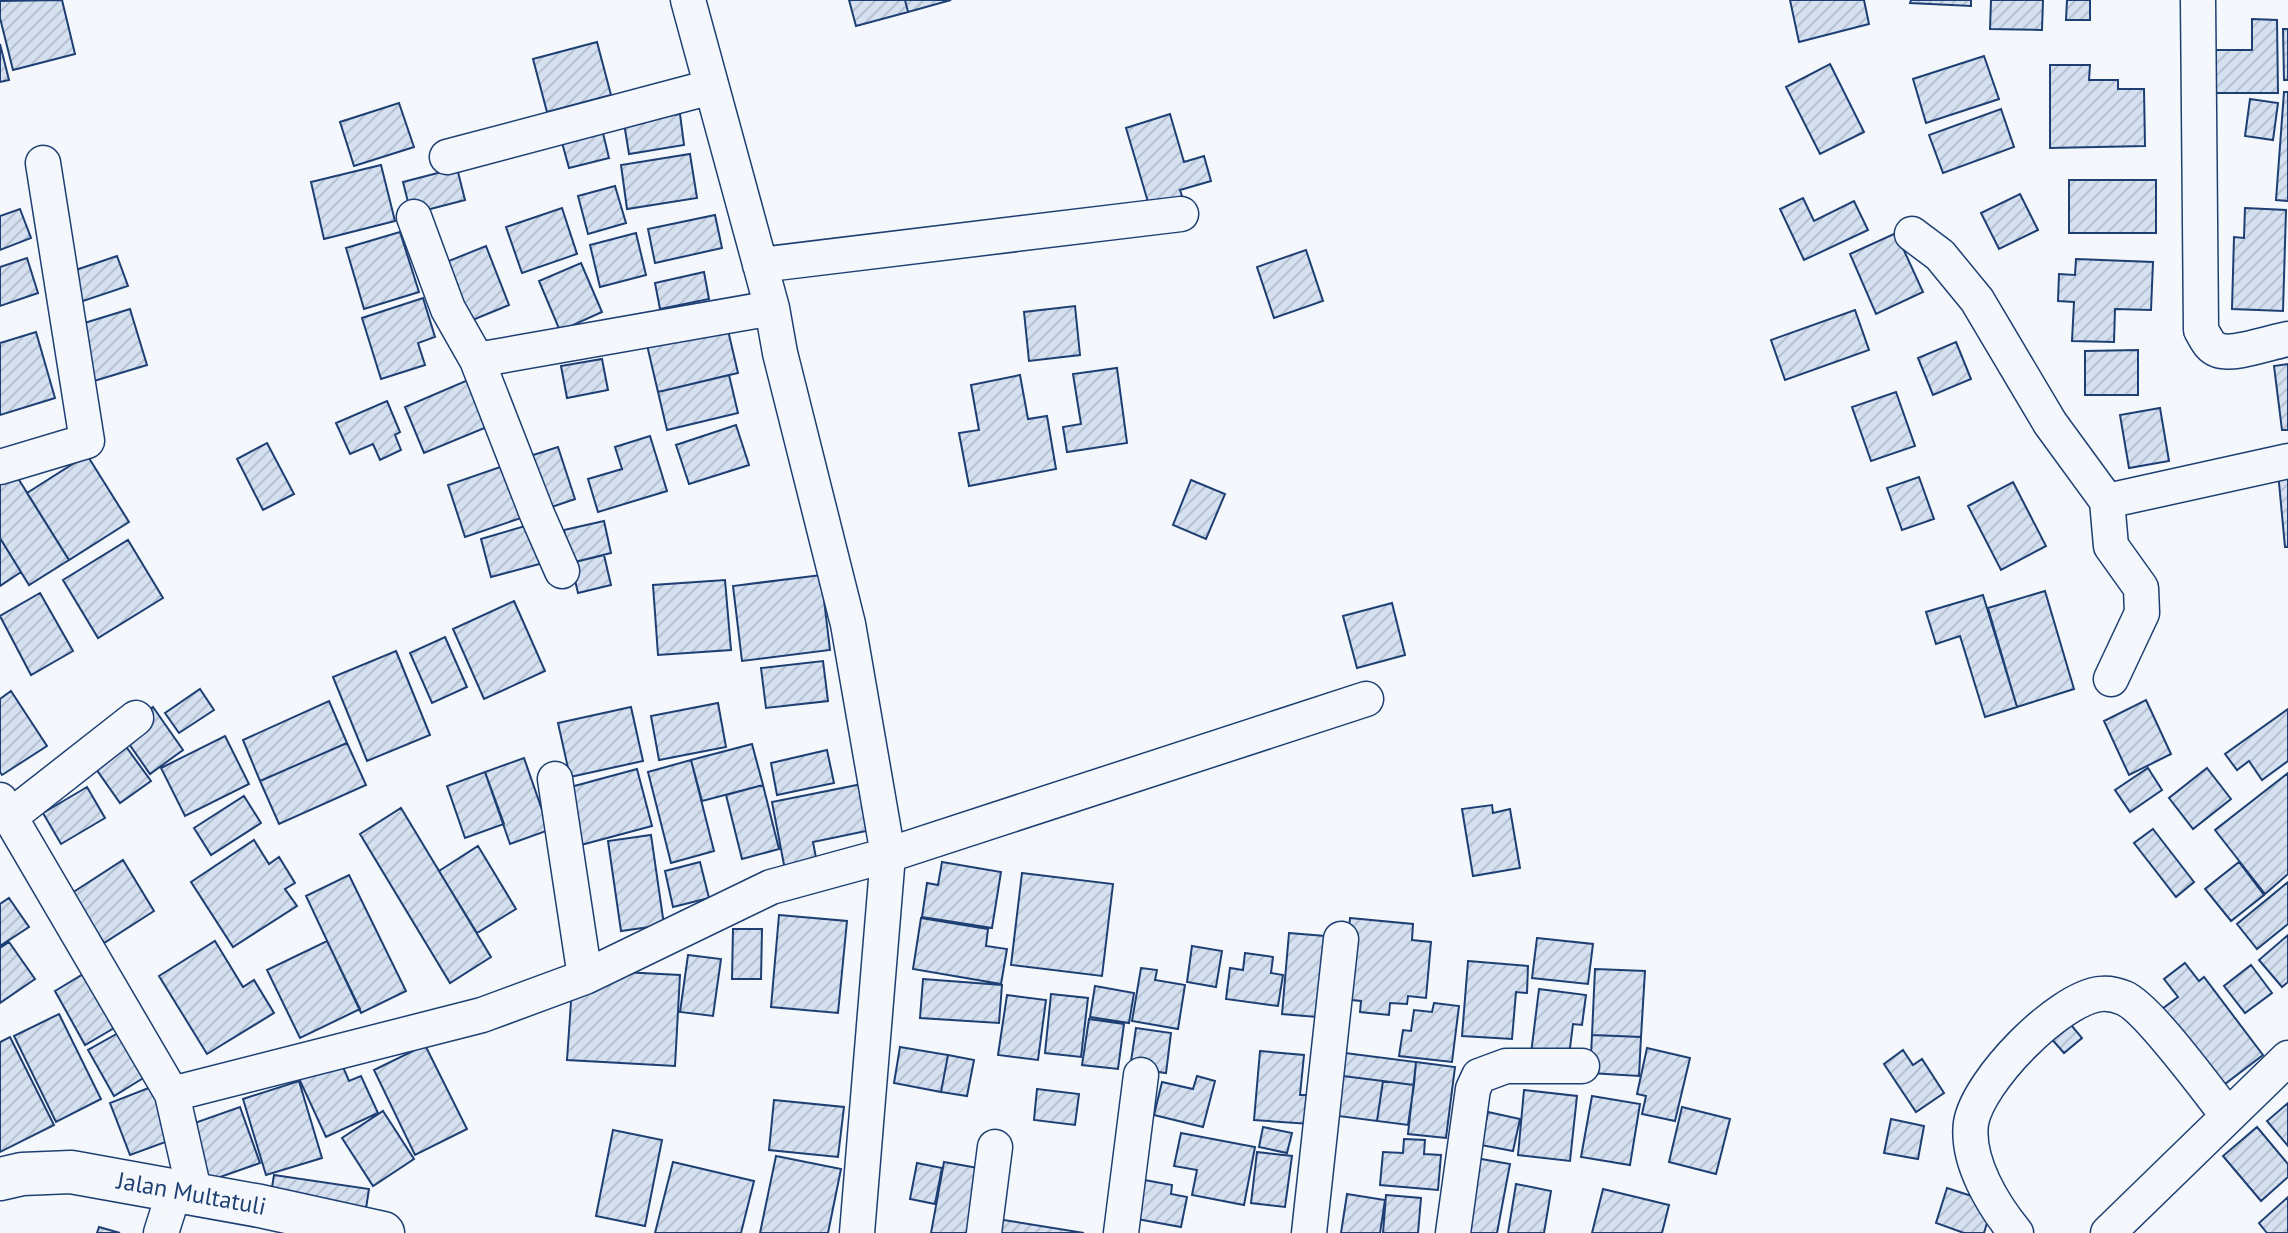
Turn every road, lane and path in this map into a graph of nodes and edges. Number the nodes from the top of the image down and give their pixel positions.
1 (688, 0) edge
2 (2198, 0) edge
3 (711, 87) junction
4 (447, 157) dead end
5 (43, 163) dead end
6 (1181, 214) dead end
7 (414, 217) dead end
8 (1912, 234) dead end
9 (760, 265) junction
10 (772, 308) junction
11 (2288, 339) edge
12 (477, 360) junction
13 (2288, 461) edge
14 (0, 467) edge
15 (2107, 501) junction
16 (562, 571) dead end
17 (2111, 679) dead end
18 (1366, 699) dead end
19 (136, 718) dead end
20 (555, 779) dead end
21 (6, 808) edge
22 (888, 855) junction
23 (1341, 939) dead end
24 (585, 977) junction
25 (2288, 1058) edge
26 (1582, 1066) dead end
27 (1141, 1075) dead end
28 (172, 1094) junction
29 (2228, 1116) junction
30 (995, 1147) dead end
31 (0, 1179) edge
32 (184, 1193) junction
33 (161, 1233) edge
34 (383, 1233) edge
35 (857, 1233) edge
36 (984, 1233) edge
37 (1121, 1233) edge
38 (1309, 1233) edge
39 (1453, 1233) edge
40 (2016, 1233) edge
41 (2108, 1233) edge

1 - 3 street
2 - 11 street
3 - 4 street
3 - 9 street
5 - 14 street
6 - 9 street
7 - 12 street
8 - 15 street
9 - 10 street
10 - 12 street
10 - 22 street
12 - 16 street
13 - 15 street
15 - 17 street
18 - 22 street
19 - 21 street
20 - 24 street
21 - 28 street
22 - 24 street
22 - 35 street
23 - 38 street
24 - 28 street
25 - 29 street
26 - 39 street
27 - 37 street
28 - 32 street
29 - 40 street
29 - 41 street
30 - 36 street
31 - 32 main road, Jalan Multatuli
32 - 33 street
32 - 34 main road, Jalan Multatuli

